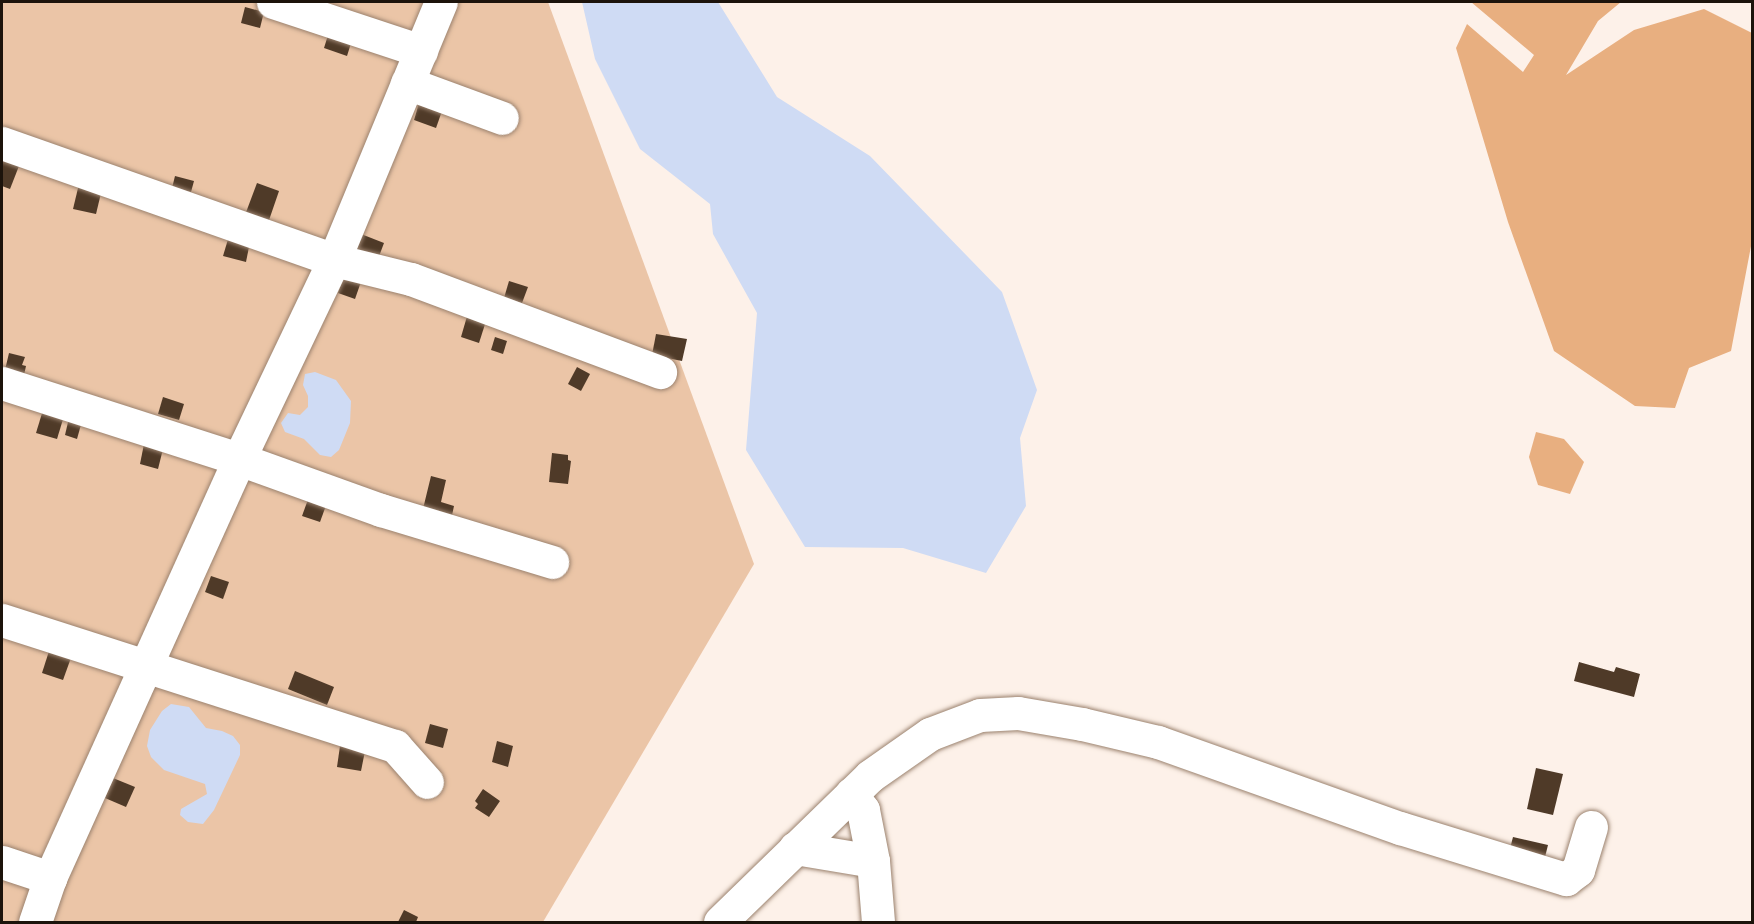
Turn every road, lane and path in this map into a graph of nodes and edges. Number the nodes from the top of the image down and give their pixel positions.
1 (273, 2) edge
2 (441, 2) edge
3 (421, 51) junction
4 (407, 83) junction
5 (502, 118) dead end
6 (2, 143) edge
7 (334, 260) junction
8 (660, 372) dead end
9 (2, 382) edge
10 (239, 459) junction
11 (552, 562) dead end
12 (2, 620) edge
13 (146, 664) junction
14 (427, 782) dead end
15 (851, 794) junction
16 (1591, 827) dead end
17 (795, 848) junction
18 (873, 861) junction
19 (2, 862) edge
20 (50, 878) junction
21 (35, 922) edge
22 (720, 922) edge
23 (878, 922) edge

1 - 3 lane
2 - 3 lane
3 - 4 lane
4 - 5 lane
4 - 7 lane
6 - 7 lane
7 - 8 lane
7 - 10 lane
9 - 10 lane
10 - 11 lane
10 - 13 lane
12 - 13 lane
13 - 14 lane
13 - 20 lane
15 - 16 lane
15 - 17 lane
15 - 18 lane
17 - 18 lane
17 - 22 lane
18 - 23 lane
19 - 20 lane
20 - 21 lane

